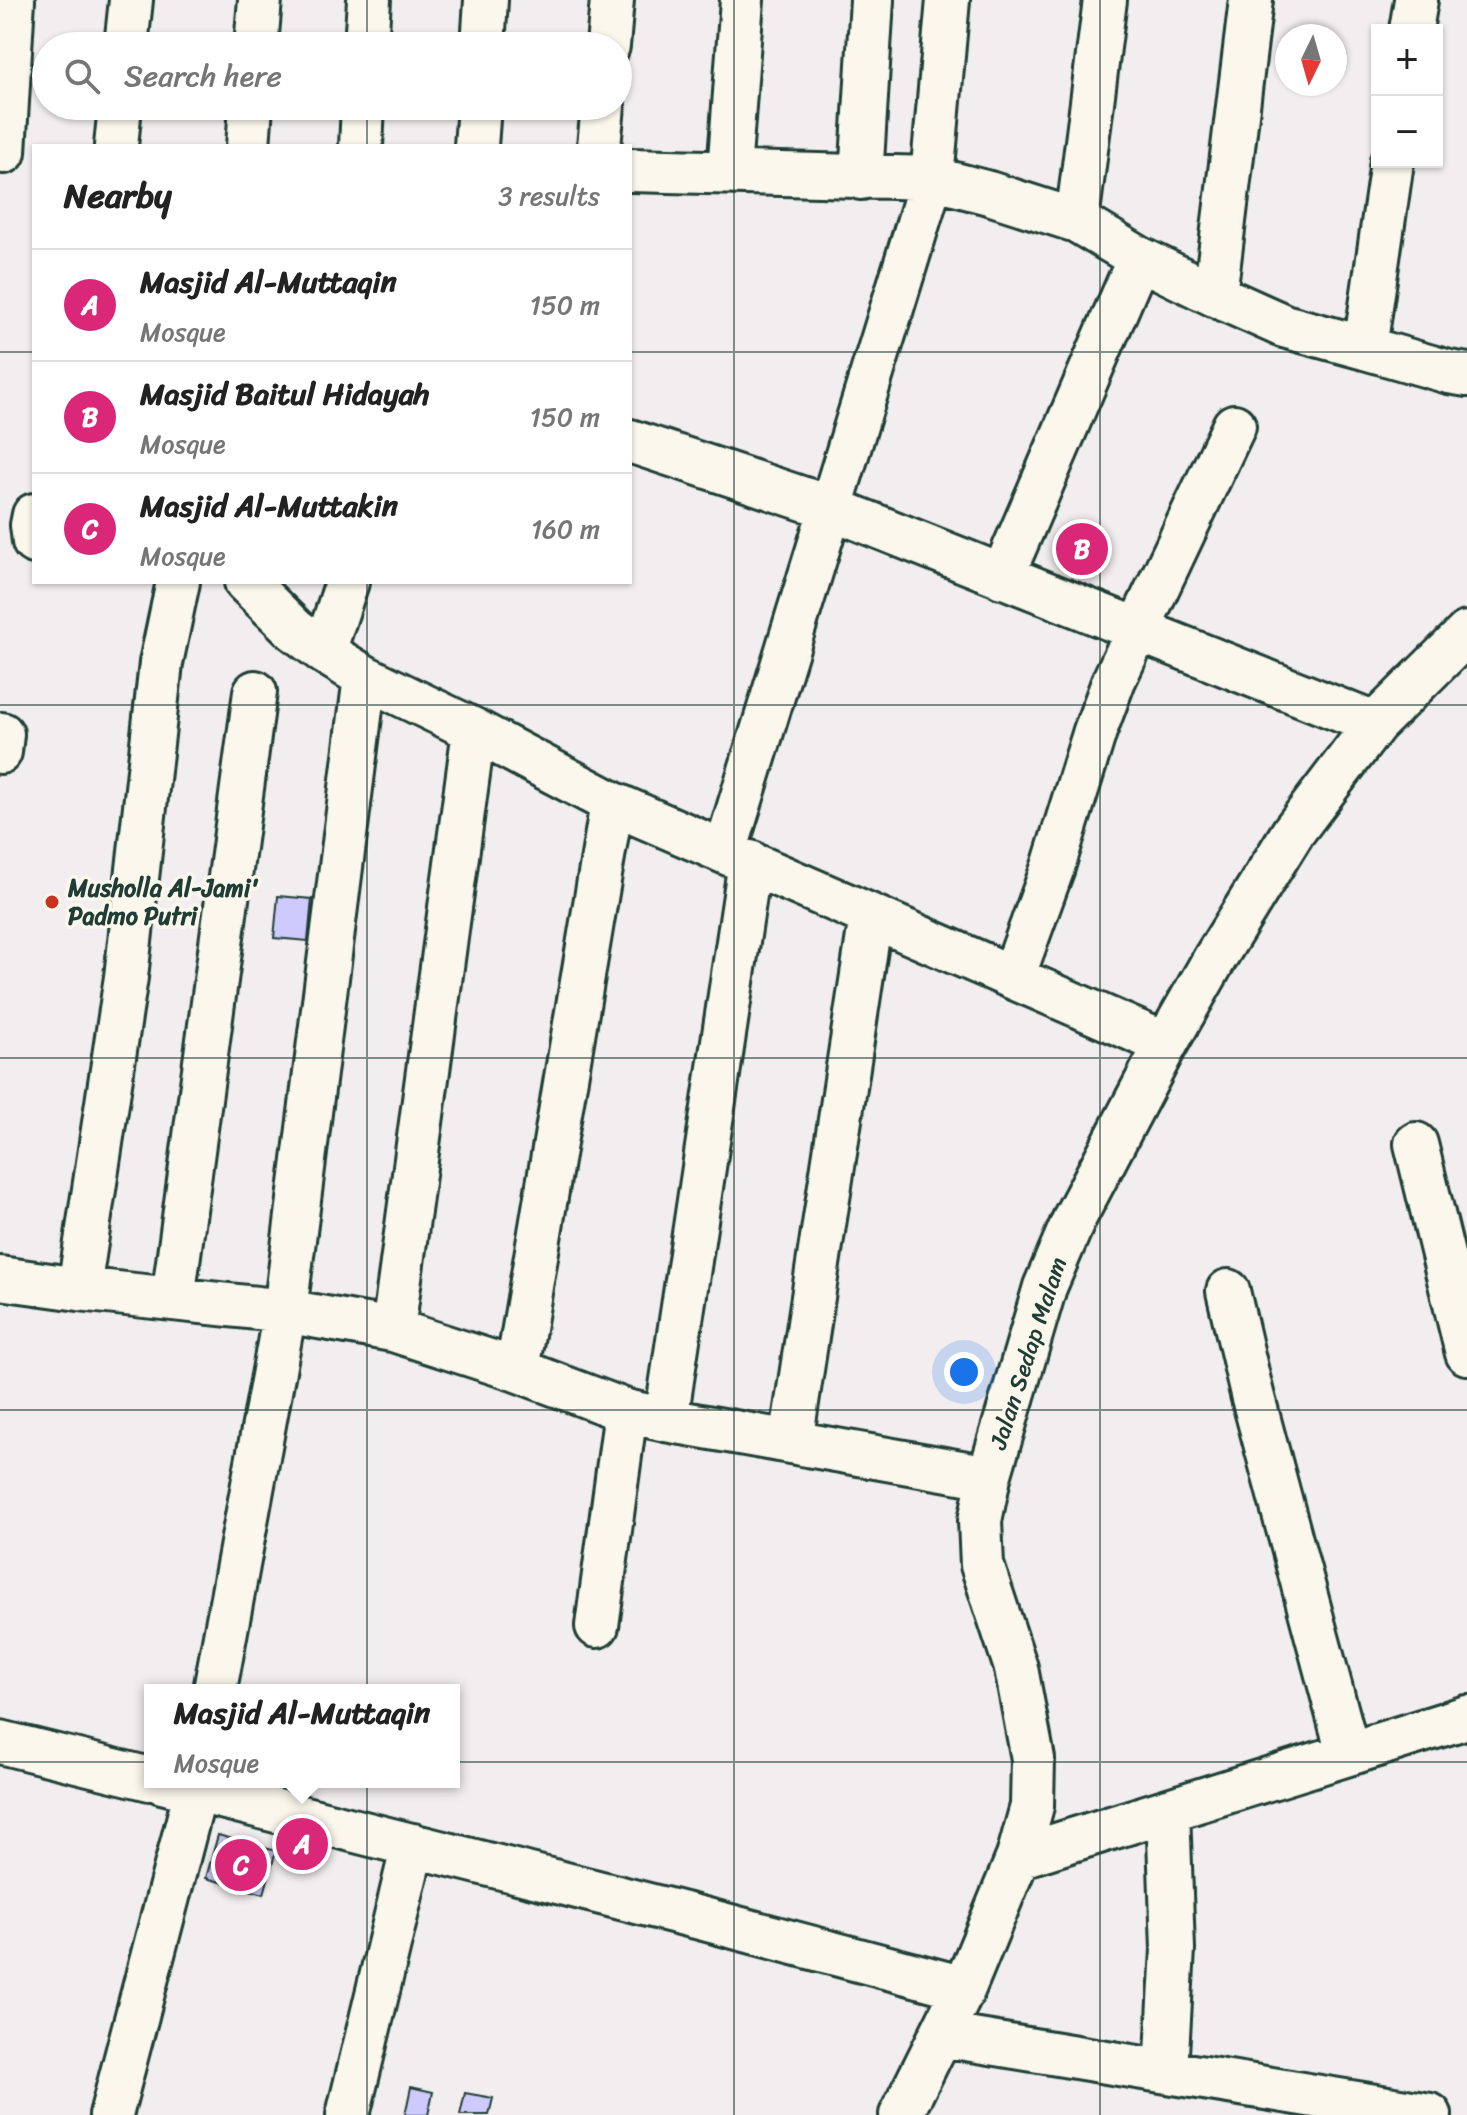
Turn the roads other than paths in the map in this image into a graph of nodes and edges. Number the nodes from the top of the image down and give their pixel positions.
1 (13, 0) edge
2 (131, 0) edge
3 (260, 0) edge
4 (369, 0) edge
5 (486, 0) edge
6 (612, 0) edge
7 (742, 0) edge
8 (872, 0) edge
9 (948, 0) edge
10 (1105, 0) edge
11 (1251, 0) edge
12 (1416, 0) edge
13 (1412, 24) edge
14 (128, 32) edge
15 (257, 32) edge
16 (367, 32) edge
17 (484, 32) edge
18 (609, 32) edge
19 (119, 120) edge
20 (250, 120) edge
21 (362, 120) edge
22 (478, 120) edge
23 (602, 120) edge
24 (116, 144) edge
25 (248, 144) edge
26 (361, 144) edge
27 (476, 144) edge
28 (599, 144) edge
29 (13, 153) edge
30 (1391, 168) edge
31 (632, 170) edge
32 (729, 172) junction
33 (861, 178) junction
34 (932, 178) junction
35 (1077, 221) junction
36 (1139, 258) junction
37 (1215, 295) junction
38 (1365, 348) junction
39 (1467, 375) edge
40 (1234, 426) dead end
41 (632, 442) edge
42 (831, 508) junction
43 (1002, 577) junction
44 (178, 584) edge
45 (248, 584) edge
46 (346, 584) edge
47 (1138, 629) junction
48 (1467, 633) edge
49 (324, 652) junction
50 (365, 677) junction
51 (255, 692) dead end
52 (1375, 724) junction
53 (474, 730) junction
54 (612, 803) junction
55 (738, 857) junction
56 (871, 916) junction
57 (1013, 977) junction
58 (1166, 1044) junction
59 (1416, 1144) dead end
60 (0, 1278) edge
61 (79, 1289) junction
62 (1228, 1291) dead end
63 (173, 1299) junction
64 (285, 1311) junction
65 (393, 1330) junction
66 (1467, 1353) edge
67 (517, 1370) junction
68 (646, 1416) junction
69 (791, 1442) junction
70 (989, 1477) junction
71 (597, 1626) dead end
72 (216, 1684) edge
73 (1467, 1717) edge
74 (0, 1742) edge
75 (1348, 1753) junction
76 (144, 1778) edge
77 (184, 1788) edge
78 (196, 1788) edge
79 (1168, 1810) junction
80 (413, 1845) junction
81 (1018, 1857) junction
82 (964, 1988) junction
83 (942, 2035) junction
84 (1166, 2071) junction
85 (111, 2115) edge
86 (348, 2115) edge
87 (901, 2115) edge
88 (1430, 2115) edge

1 - 29 street
2 - 14 street
3 - 15 street
4 - 16 street
5 - 17 street
6 - 18 street
7 - 32 street
8 - 33 street
9 - 34 street
10 - 35 street
11 - 37 street
12 - 13 street
19 - 24 street
20 - 25 street
21 - 26 street
22 - 27 street
23 - 28 street
30 - 38 street
31 - 32 street
32 - 33 street
33 - 34 street
34 - 35 street
34 - 42 street
35 - 36 street
36 - 37 street
36 - 43 street
37 - 38 street
38 - 39 street
40 - 47 street
41 - 42 street
42 - 43 street
42 - 55 street
43 - 47 street
44 - 61 street
45 - 49 street
46 - 49 street
47 - 52 street
47 - 57 street
48 - 52 street, Jalan Sedap Malam
49 - 50 street
50 - 53 street
50 - 64 street
51 - 63 street
52 - 58 street, Jalan Sedap Malam
53 - 54 street
53 - 65 street
54 - 55 street
54 - 67 street
55 - 56 street
55 - 68 street
56 - 57 street
56 - 69 street
57 - 58 street
58 - 70 street, Jalan Sedap Malam
59 - 66 street
60 - 61 street
61 - 63 street
62 - 75 street
63 - 64 street
64 - 65 street
64 - 72 street
65 - 67 street
67 - 68 street
68 - 69 street
68 - 71 street
69 - 70 street
70 - 81 street, Jalan Sedap Malam
73 - 75 street
74 - 76 street
75 - 79 street
77 - 85 street
78 - 80 street
79 - 81 street
79 - 84 street
80 - 82 street
80 - 86 street
81 - 82 street, Jalan Sedap Malam
82 - 83 street, Jalan Sedap Malam
83 - 84 street
83 - 87 street, Jalan Sedap Malam
84 - 88 street

